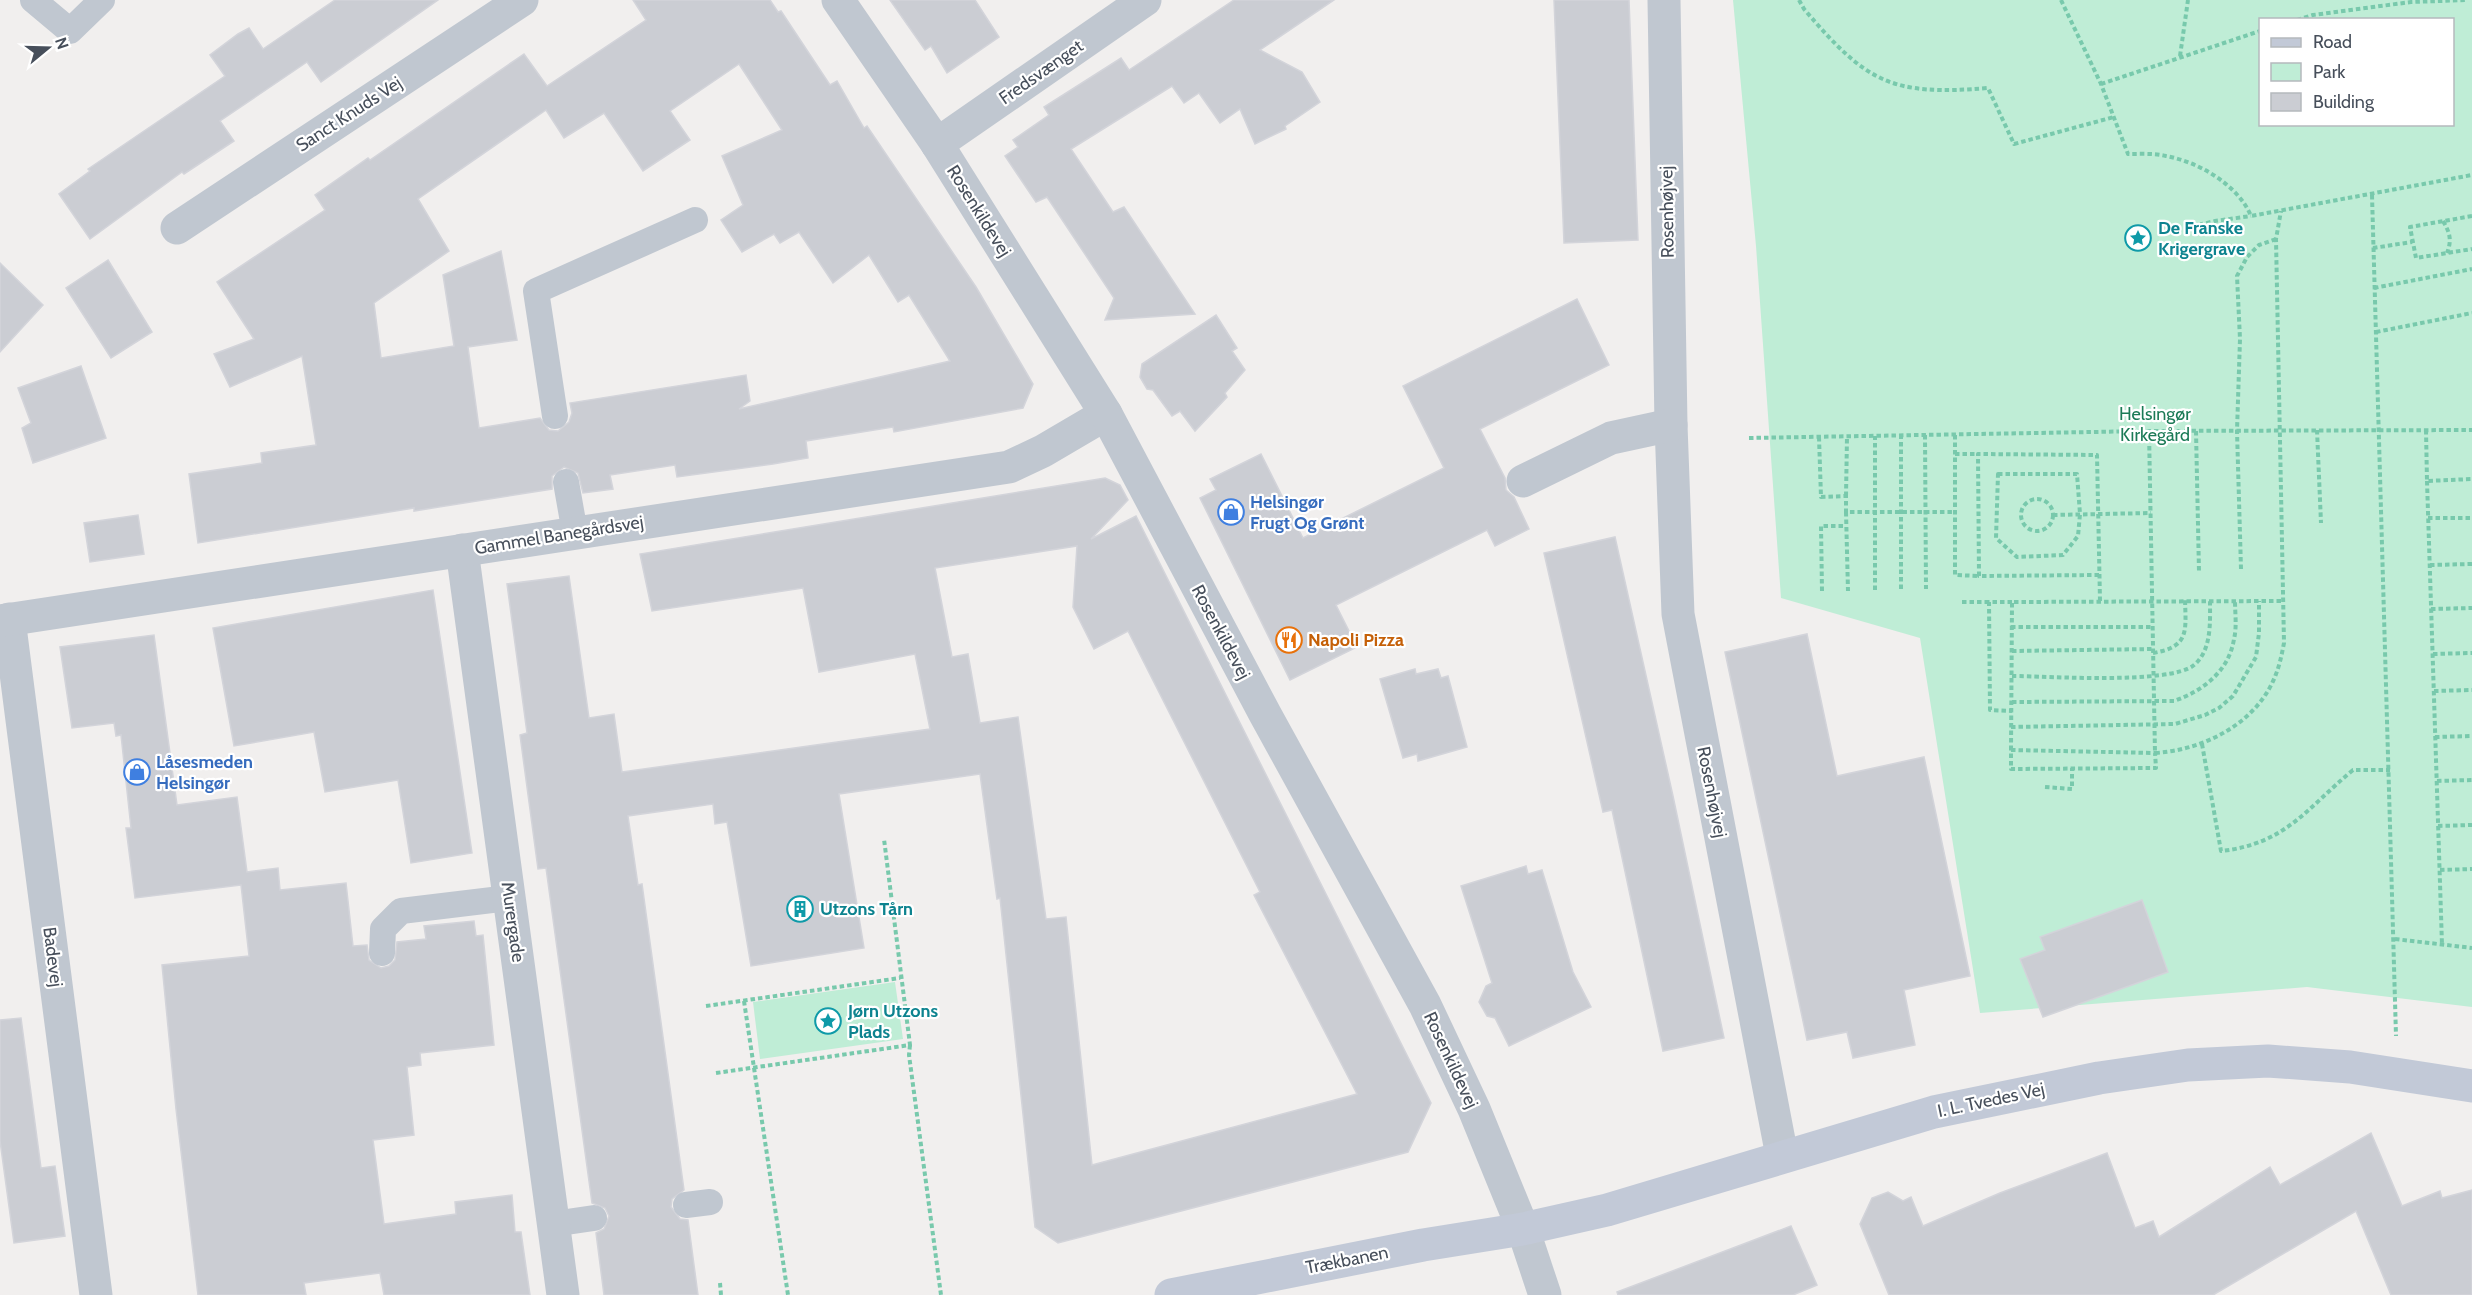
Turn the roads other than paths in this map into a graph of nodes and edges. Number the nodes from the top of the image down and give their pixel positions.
1 (33, 0) edge
2 (102, 0) edge
3 (522, 0) edge
4 (838, 0) edge
5 (1145, 0) edge
6 (1664, 0) edge
7 (937, 144) junction
8 (695, 220) dead end
9 (177, 228) dead end
10 (1106, 414) junction
11 (555, 416) dead end
12 (1671, 425) junction
13 (1523, 481) dead end
14 (566, 482) dead end
15 (575, 533) junction
16 (462, 550) junction
17 (5, 620) edge
18 (509, 898) junction
19 (382, 953) dead end
20 (2472, 1086) edge
21 (1782, 1156) junction
22 (594, 1218) dead end
23 (553, 1224) junction
24 (1523, 1228) junction
25 (96, 1295) edge
26 (563, 1295) edge
27 (1171, 1295) edge
28 (1545, 1295) edge

1 - 2 lane
3 - 9 street, Sanct Knuds Vej
4 - 7 street, Rosenkildevej
5 - 7 street, Fredsvænget
6 - 12 street, Rosenhøjvej
7 - 10 street, Rosenkildevej
8 - 11 lane
10 - 15 street, Gammel Banegårdsvej
10 - 24 street, Rosenkildevej
12 - 13 street
12 - 21 street, Rosenhøjvej
14 - 15 lane
15 - 16 street, Gammel Banegårdsvej
16 - 17 street, Gammel Banegårdsvej
16 - 18 street, Murergade
17 - 25 street, Badevej
18 - 19 lane
18 - 23 street, Murergade
20 - 21 main road, I. L. Tvedes Vej
21 - 24 main road, I. L. Tvedes Vej
22 - 23 lane
23 - 26 street, Murergade
24 - 27 main road, Trækbanen
24 - 28 street, Rosenkildevej

